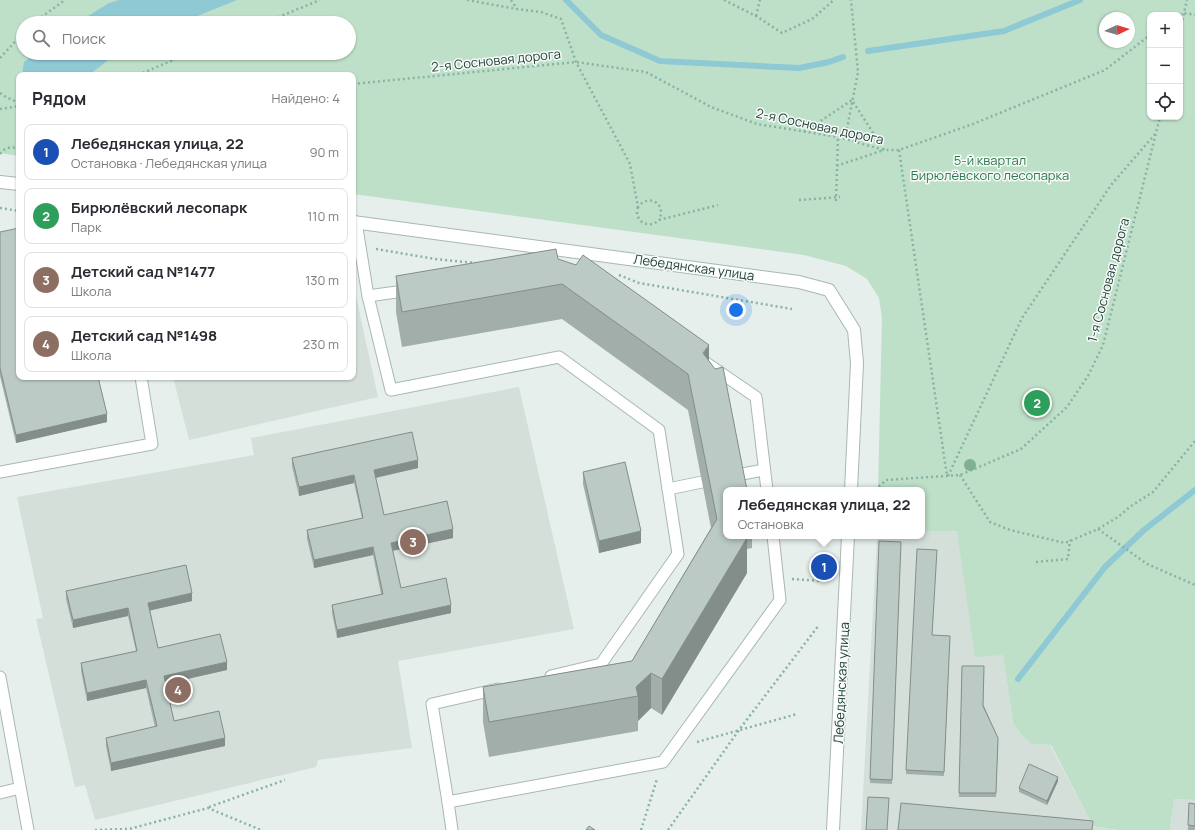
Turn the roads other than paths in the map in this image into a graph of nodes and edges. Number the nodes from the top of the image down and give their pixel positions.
1 (0, 182) edge
2 (16, 184) edge
3 (356, 222) edge
4 (356, 230) edge
5 (422, 288) edge
6 (368, 296) junction
7 (691, 352) edge
8 (141, 380) edge
9 (764, 470) junction
10 (0, 472) edge
11 (737, 475) edge
12 (702, 482) edge
13 (767, 487) edge
14 (851, 487) edge
15 (668, 489) junction
16 (772, 539) edge
17 (848, 539) edge
18 (0, 677) edge
19 (540, 679) edge
20 (509, 686) edge
21 (20, 788) junction
22 (0, 793) edge
23 (448, 802) junction
24 (28, 830) edge
25 (452, 830) edge
26 (833, 830) edge

1 - 2 street
3 - 14 street, Лебедянская улица
4 - 6 lane
5 - 6 lane
6 - 15 lane
7 - 9 lane
8 - 10 lane
9 - 11 lane
9 - 13 lane
12 - 15 lane
15 - 19 lane
16 - 23 lane
17 - 26 street, Лебедянская улица
18 - 21 lane
20 - 23 lane
21 - 22 lane
21 - 24 lane
23 - 25 lane

